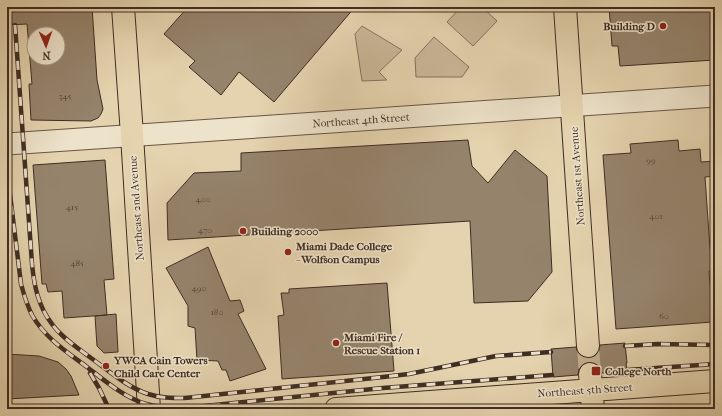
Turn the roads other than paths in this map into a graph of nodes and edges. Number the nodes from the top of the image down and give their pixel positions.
1 (123, 7) edge
2 (565, 7) edge
3 (715, 96) edge
4 (572, 107) junction
5 (132, 135) junction
6 (7, 144) edge
7 (588, 346) tunnel mouth
8 (715, 381) edge
9 (592, 391) edge
10 (149, 409) edge
11 (336, 409) edge

1 - 5 main road, Northeast 2nd Avenue
2 - 4 main road, Northeast 1st Avenue
3 - 4 street, Northeast 4th Street
4 - 5 street, Northeast 4th Street
4 - 7 main road, Northeast 1st Avenue
5 - 6 street, Northeast 4th Street
5 - 10 main road, Northeast 2nd Avenue
8 - 9 main road, Northeast 5th Street
9 - 11 main road, Northeast 5th Street

